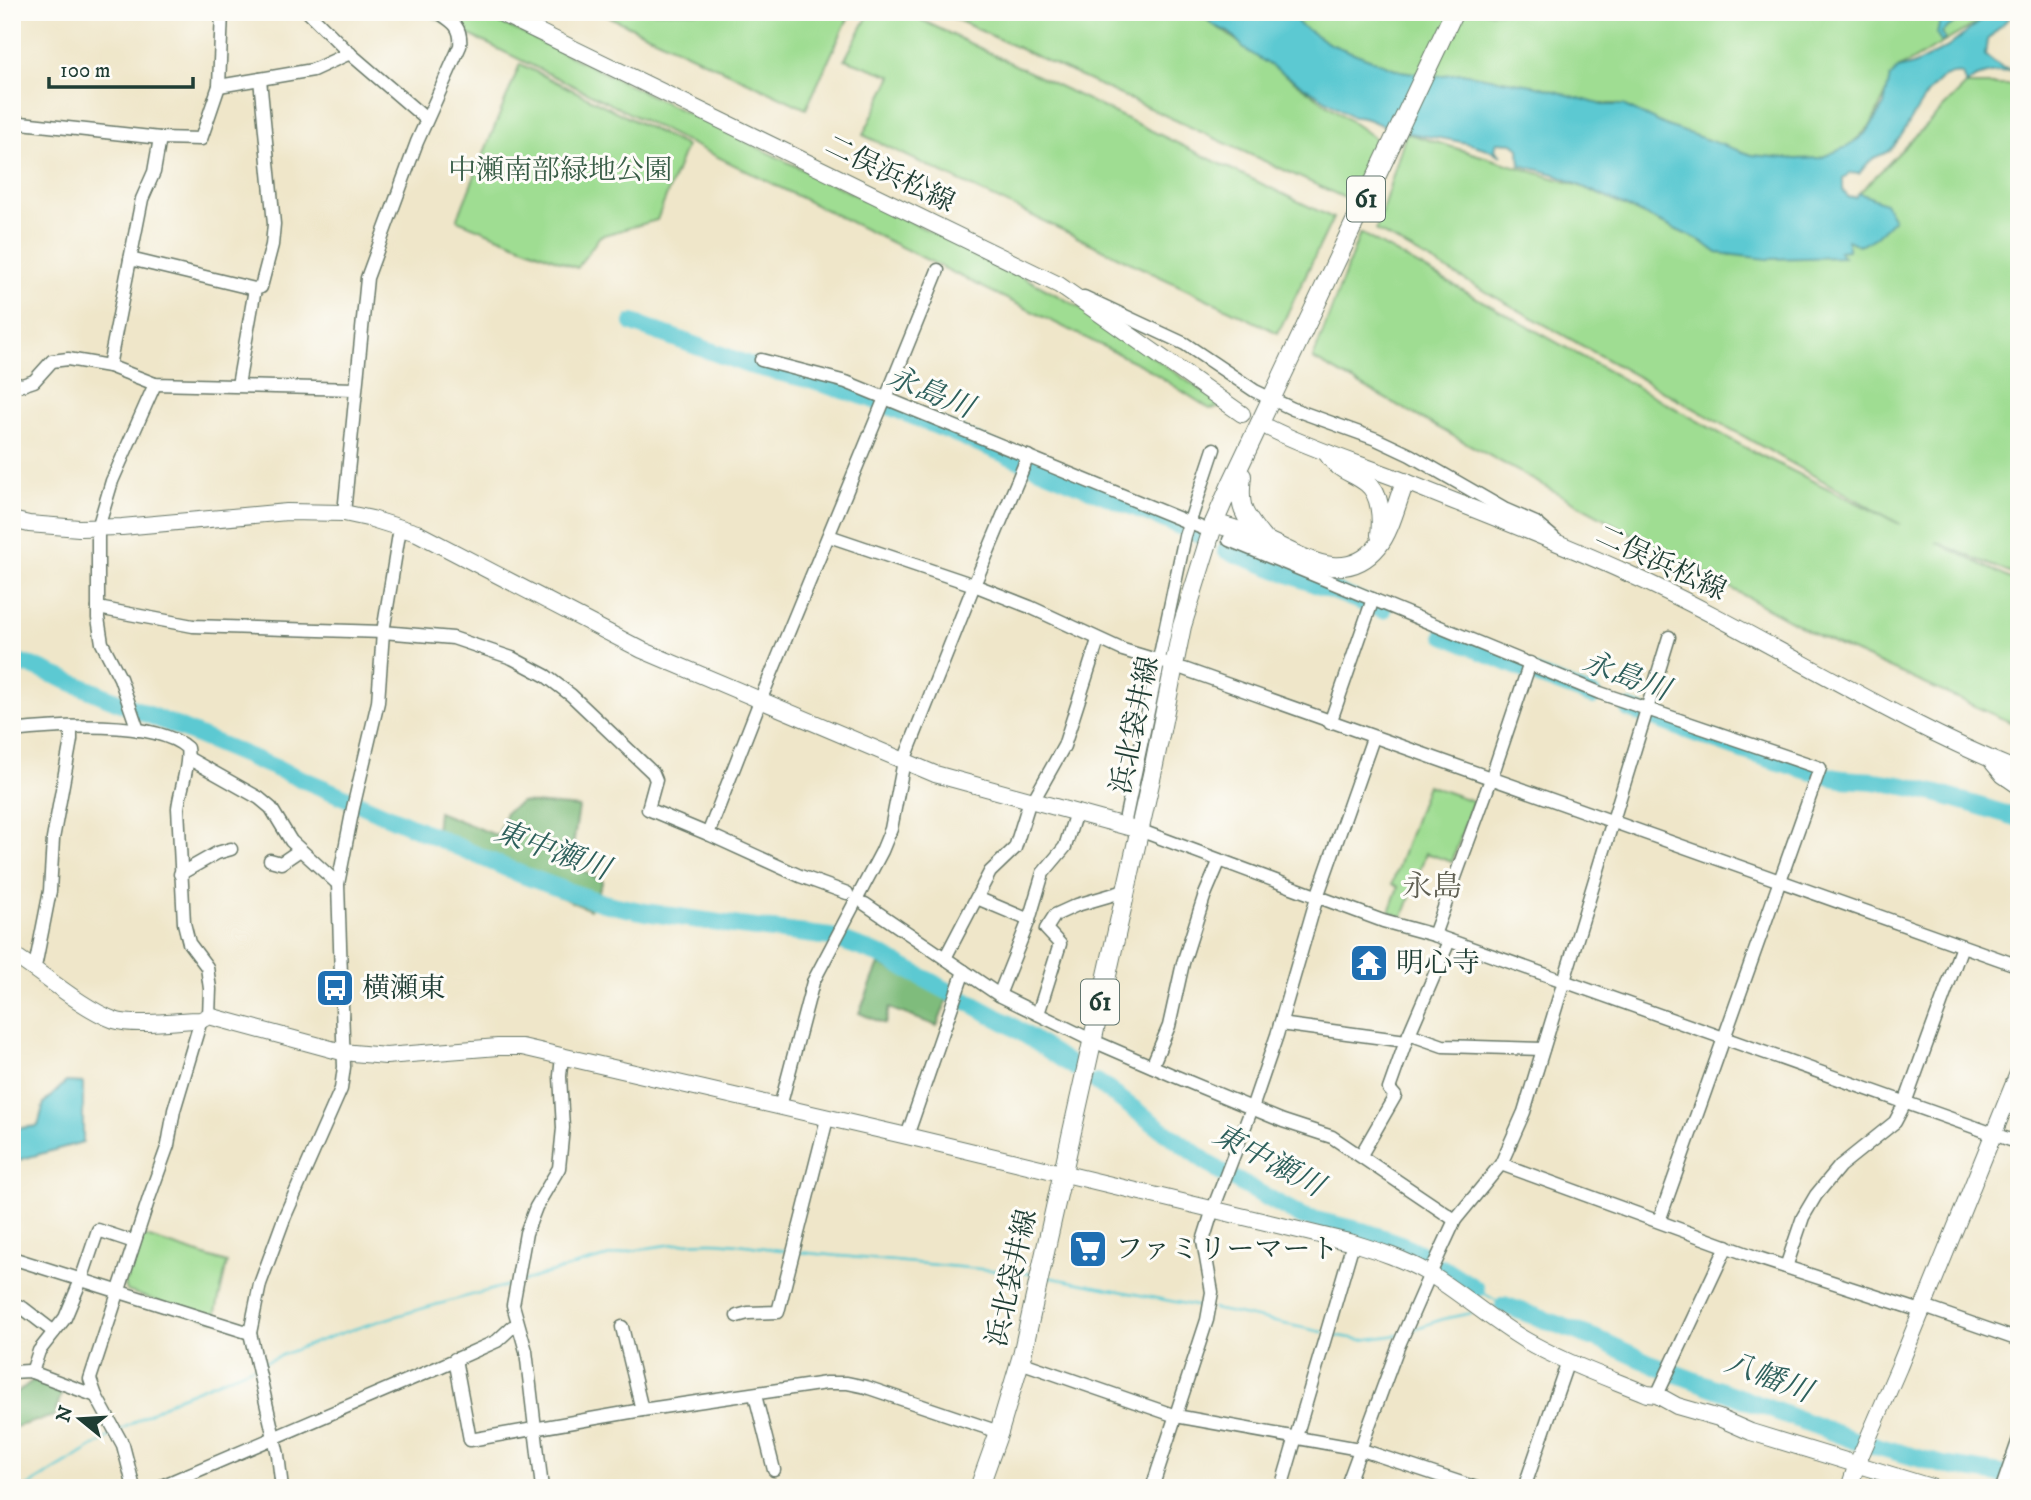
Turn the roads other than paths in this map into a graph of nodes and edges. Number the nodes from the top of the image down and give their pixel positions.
1 (222, 12) edge
2 (307, 12) edge
3 (438, 12) edge
4 (498, 12) edge
5 (1454, 12) edge
6 (350, 53) junction
7 (260, 79) junction
8 (219, 86) junction
9 (426, 119) junction
10 (12, 122) edge
11 (160, 138) junction
12 (130, 259) junction
13 (938, 270) dead end
14 (255, 289) junction
15 (1070, 291) junction
16 (761, 360) dead end
17 (110, 366) junction
18 (155, 384) junction
19 (238, 386) junction
20 (13, 387) edge
21 (355, 388) junction
22 (1275, 391) junction
23 (884, 401) junction
24 (1242, 414) dead end
25 (1269, 428) dead end
26 (1253, 440) junction
27 (1214, 449) dead end
28 (1328, 454) junction
29 (1026, 460) junction
30 (1405, 482) junction
31 (344, 513) junction
32 (12, 520) edge
33 (1196, 527) junction
34 (98, 528) junction
35 (400, 528) junction
36 (829, 536) junction
37 (1229, 540) dead end
38 (1264, 540) junction
39 (1559, 544) junction
40 (1379, 545) junction
41 (974, 584) junction
42 (1372, 602) junction
43 (98, 608) junction
44 (383, 632) junction
45 (1669, 637) dead end
46 (1098, 640) junction
47 (1163, 662) junction
48 (1528, 667) junction
49 (1184, 669) dead end
50 (760, 701) junction
51 (1646, 712) junction
52 (1330, 723) junction
53 (71, 727) junction
54 (12, 730) edge
55 (138, 730) junction
56 (1373, 738) junction
57 (188, 758) junction
58 (1989, 759) junction
59 (904, 761) junction
60 (2019, 771) edge
61 (1491, 779) junction
62 (2019, 786) edge
63 (1032, 800) junction
64 (1076, 812) junction
65 (1613, 822) junction
66 (1131, 828) junction
67 (709, 834) junction
68 (232, 849) dead end
69 (300, 850) junction
70 (270, 860) dead end
71 (1219, 862) junction
72 (180, 874) junction
73 (1779, 881) junction
74 (338, 884) junction
75 (1125, 891) junction
76 (847, 892) dead end
77 (1317, 897) junction
78 (977, 898) junction
79 (865, 904) dead end
80 (1029, 920) junction
81 (1434, 935) junction
82 (1449, 941) junction
83 (1962, 946) junction
84 (12, 954) edge
85 (945, 958) junction
86 (2019, 966) edge
87 (32, 967) junction
88 (964, 971) junction
89 (1565, 982) junction
90 (999, 995) junction
91 (1038, 1014) junction
92 (205, 1018) junction
93 (1280, 1024) junction
94 (1408, 1037) junction
95 (1723, 1039) junction
96 (1091, 1040) junction
97 (1543, 1049) junction
98 (342, 1052) junction
99 (562, 1056) junction
100 (1152, 1066) junction
101 (2019, 1071) edge
102 (1905, 1103) junction
103 (780, 1107) junction
104 (1252, 1108) junction
105 (827, 1119) junction
106 (1993, 1133) junction
107 (906, 1136) junction
108 (2019, 1143) edge
109 (1361, 1156) junction
110 (1501, 1164) junction
111 (1063, 1175) junction
112 (1213, 1209) junction
113 (1455, 1220) junction
114 (1659, 1221) junction
115 (134, 1242) junction
116 (1353, 1242) junction
117 (1727, 1246) junction
118 (12, 1258) edge
119 (1786, 1267) junction
120 (1430, 1274) junction
121 (81, 1280) junction
122 (119, 1292) junction
123 (12, 1303) edge
124 (1921, 1311) junction
125 (737, 1316) dead end
126 (518, 1325) junction
127 (622, 1327) dead end
128 (54, 1332) junction
129 (250, 1333) junction
130 (2019, 1340) edge
131 (455, 1359) junction
132 (1568, 1361) junction
133 (1020, 1362) junction
134 (12, 1372) edge
135 (32, 1372) junction
136 (755, 1395) junction
137 (1657, 1395) junction
138 (96, 1396) junction
139 (642, 1410) junction
140 (1176, 1416) junction
141 (536, 1429) junction
142 (999, 1432) junction
143 (1294, 1437) junction
144 (274, 1438) junction
145 (2019, 1439) edge
146 (1359, 1449) junction
147 (1860, 1458) junction
148 (774, 1470) dead end
149 (2002, 1487) edge
150 (134, 1488) edge
151 (157, 1488) edge
152 (282, 1488) edge
153 (542, 1488) edge
154 (979, 1488) edge
155 (1152, 1488) edge
156 (1281, 1488) edge
157 (1346, 1488) edge
158 (1476, 1488) edge
159 (1524, 1488) edge
160 (1849, 1488) edge
161 (1934, 1488) edge

1 - 8 street
2 - 6 street
3 - 9 street
4 - 15 street, 二俣浜松線
5 - 22 main road, 浜北袋井線 / 61
6 - 7 street
6 - 9 street
7 - 8 street
7 - 14 street
8 - 11 street
9 - 21 street
10 - 11 street
11 - 12 street
12 - 14 street
12 - 17 street
13 - 23 street
14 - 19 street
15 - 22 street
15 - 24 street, 二俣浜松線
16 - 23 street
17 - 18 street
17 - 20 street
18 - 19 street
18 - 34 street
19 - 21 street
21 - 31 street
22 - 26 main road, 浜北袋井線 / 61
22 - 39 street
23 - 29 street
23 - 36 street
25 - 28 street, 二俣浜松線
26 - 33 main road, 浜北袋井線 / 61
26 - 38 main road
27 - 33 street
28 - 30 street, 二俣浜松線
28 - 40 main road
29 - 33 street
29 - 41 street
30 - 39 street, 二俣浜松線
30 - 40 main road
31 - 34 street
31 - 35 street
32 - 34 street
33 - 38 main road
33 - 47 street
33 - 66 main road, 浜北袋井線 / 61
34 - 43 street
35 - 44 street
35 - 50 street
36 - 41 street
36 - 50 street
37 - 42 street
38 - 40 main road
39 - 58 street, 二俣浜松線
41 - 46 street
41 - 59 street
42 - 48 street
42 - 52 street
43 - 44 street
43 - 55 street
44 - 67 street
44 - 74 street
45 - 51 street
46 - 47 street
46 - 63 street
47 - 66 street
48 - 51 street
48 - 61 street
49 - 52 street
50 - 59 street
50 - 67 street
51 - 65 street
51 - 73 street
52 - 56 street
53 - 54 street
53 - 55 street
53 - 87 street
55 - 57 street
56 - 61 street
56 - 77 street
57 - 69 street
57 - 72 street
58 - 60 street, 二俣浜松線
58 - 62 street
59 - 63 street
59 - 103 street
61 - 65 street
61 - 81 street
63 - 64 street
63 - 78 street
64 - 66 street
64 - 80 street
65 - 73 street
65 - 89 street
66 - 71 street
66 - 75 main road, 浜北袋井線 / 61
67 - 76 street
68 - 72 street
69 - 70 street
69 - 74 street
71 - 77 street
71 - 100 street
72 - 92 street
73 - 83 street
73 - 95 street
74 - 98 street
75 - 91 street
75 - 96 main road, 浜北袋井線 / 61
77 - 81 street
77 - 93 street
78 - 80 street
78 - 85 street
79 - 85 street
80 - 90 street
81 - 82 street
82 - 89 street
82 - 94 street
83 - 86 street
83 - 102 street
84 - 87 street
85 - 88 street
87 - 92 street
88 - 90 street
88 - 107 street
89 - 95 street
89 - 97 street
90 - 91 street
91 - 96 street
92 - 98 street
92 - 115 street
93 - 94 street
93 - 104 street
94 - 97 street
94 - 109 street
95 - 102 street
95 - 114 street
96 - 100 street
96 - 111 main road, 浜北袋井線 / 61
97 - 110 street
98 - 99 street
98 - 129 street
99 - 103 street
99 - 126 street
100 - 104 street
101 - 106 street
102 - 106 street
102 - 119 street
103 - 105 street
104 - 109 street
104 - 112 street
105 - 107 street
105 - 125 street
106 - 108 street
106 - 124 street
107 - 111 street
109 - 113 street
110 - 113 street
110 - 114 street
111 - 112 street
111 - 133 main road, 浜北袋井線 / 61
112 - 116 street
112 - 140 street
113 - 120 street
114 - 117 street
115 - 121 street
115 - 122 street
116 - 120 street
116 - 143 street
117 - 119 street
117 - 137 street
118 - 121 street
119 - 124 street
120 - 132 street
120 - 146 street
121 - 122 street
121 - 128 street
122 - 129 street
122 - 138 street
123 - 128 street
124 - 130 street
124 - 147 street
126 - 131 street
126 - 141 street
127 - 139 street
128 - 135 street
129 - 144 street
131 - 141 street
131 - 144 street
132 - 137 street
132 - 159 street
133 - 140 street
133 - 142 main road, 浜北袋井線 / 61
134 - 135 street
135 - 138 street
136 - 139 street
136 - 142 street
136 - 148 street
137 - 147 street
138 - 150 street
139 - 141 street
140 - 143 street
140 - 155 street
141 - 153 street
142 - 154 main road, 浜北袋井線 / 61
143 - 146 street
143 - 156 street
144 - 151 street
144 - 152 street
145 - 149 street
146 - 157 street
146 - 158 street
147 - 160 street
147 - 161 street

